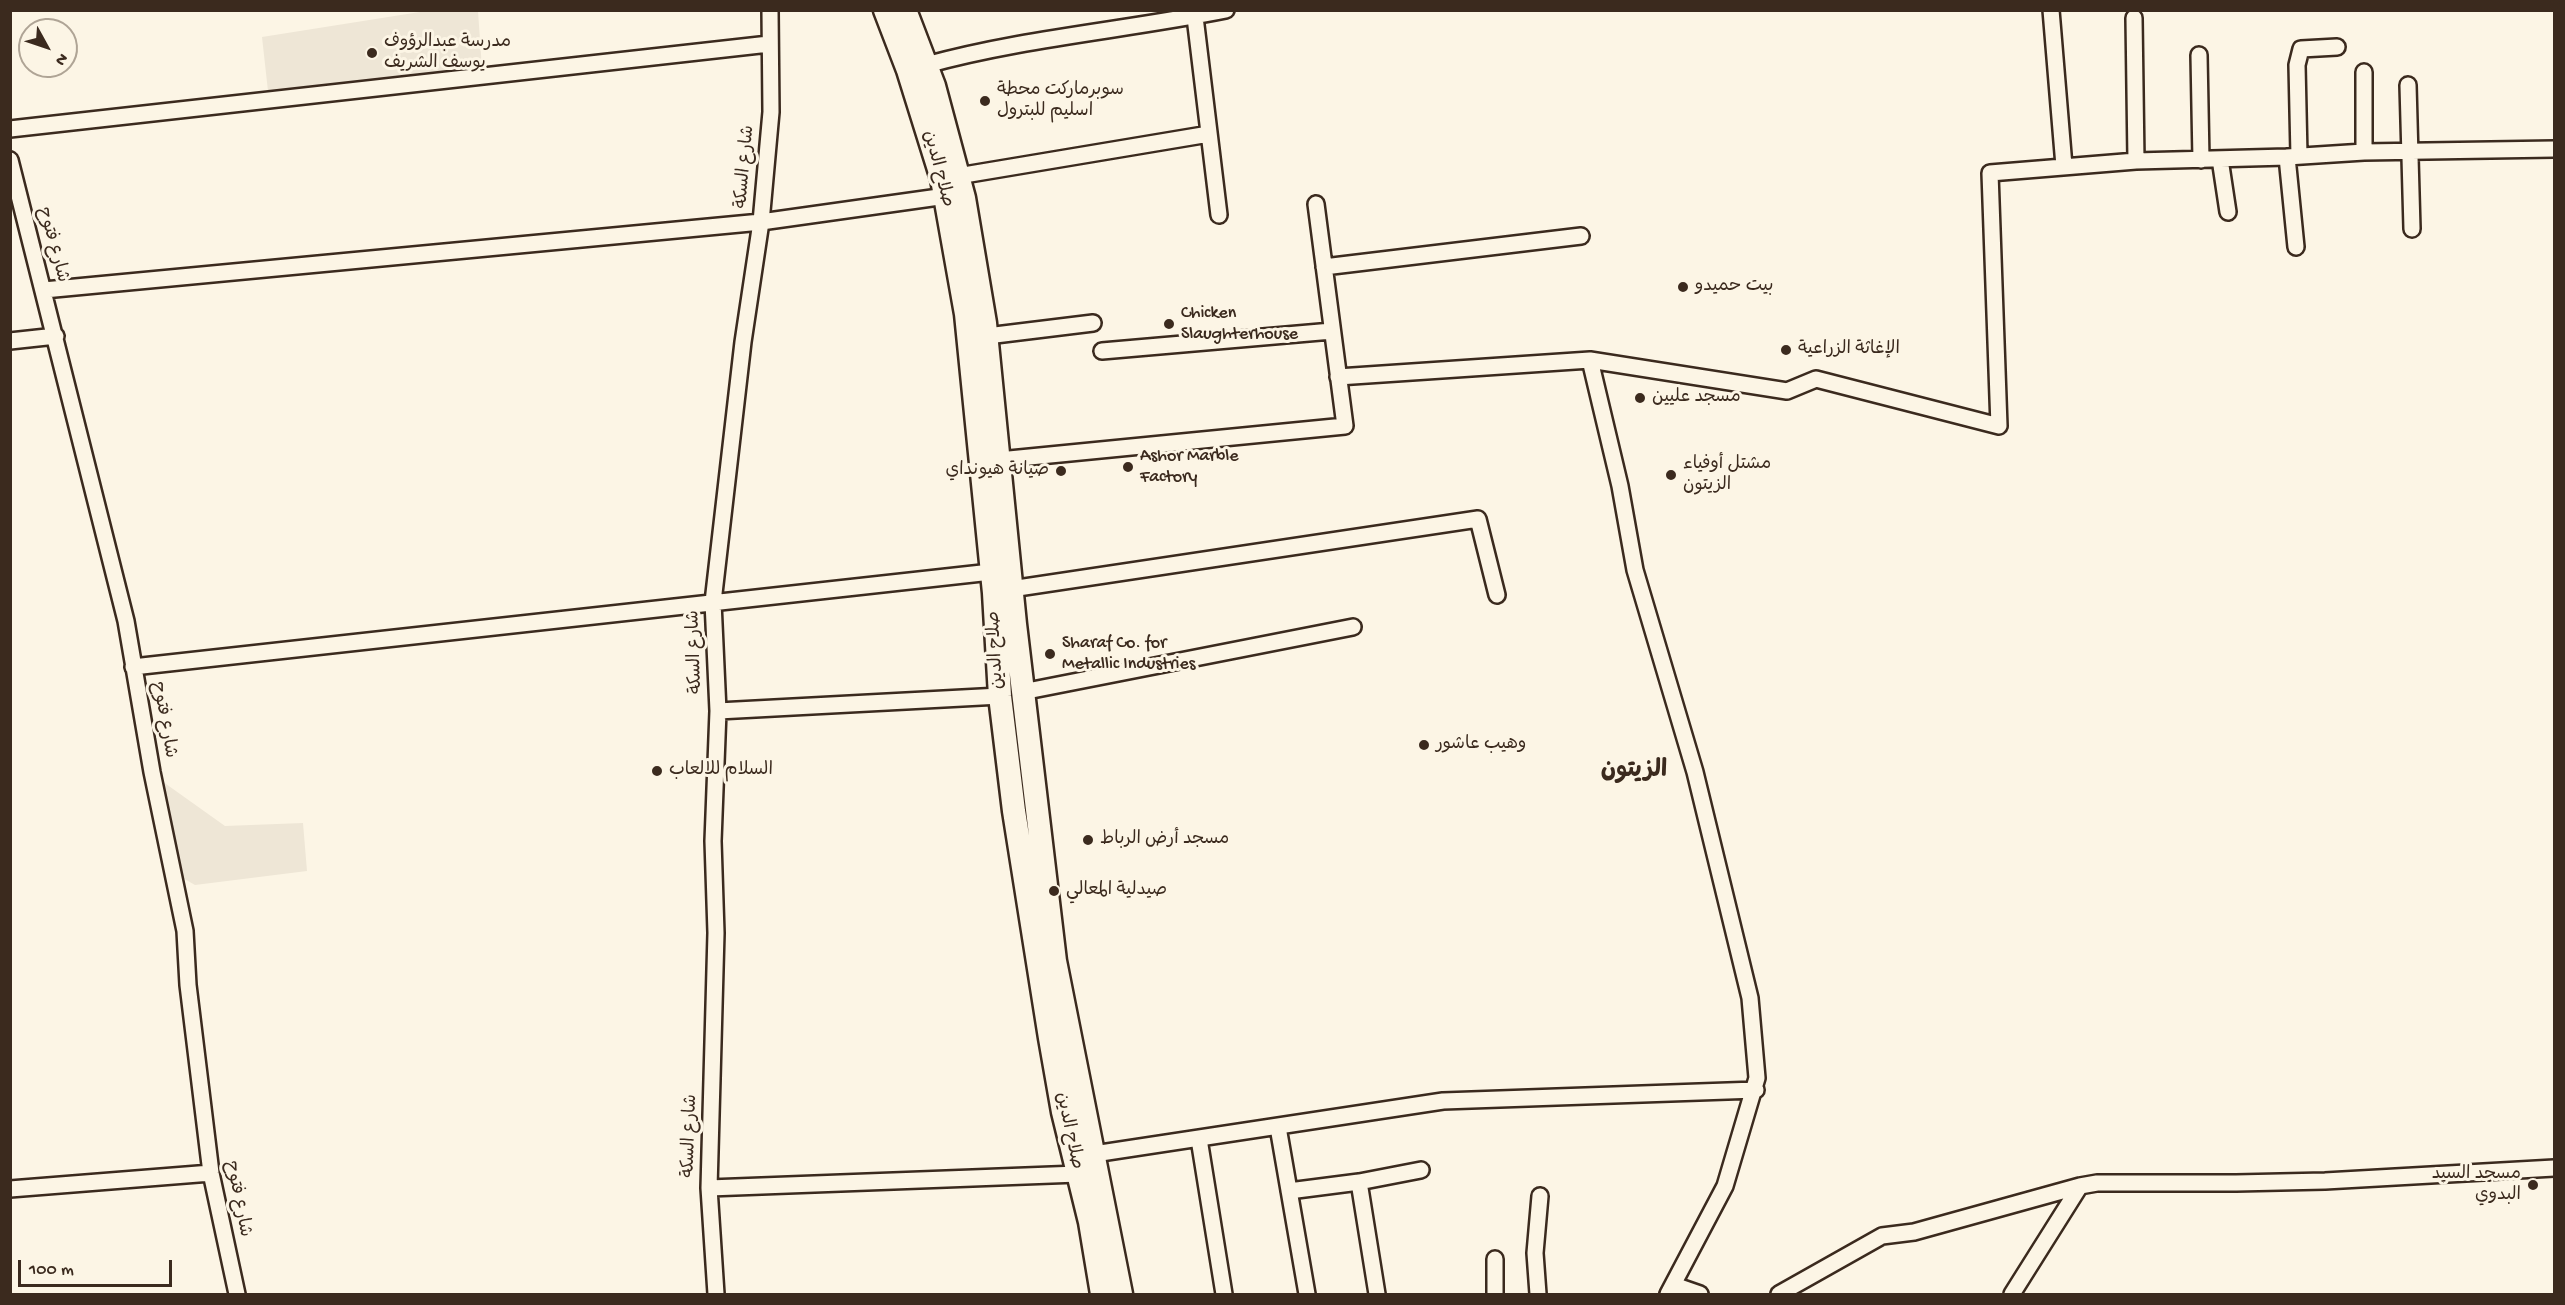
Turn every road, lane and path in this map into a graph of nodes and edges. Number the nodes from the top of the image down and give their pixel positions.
1 (770, 10) edge
2 (885, 10) edge
3 (905, 10) edge
4 (1226, 10) edge
5 (2050, 10) edge
6 (1194, 17) junction
7 (2134, 18) dead end
8 (770, 44) junction
9 (2337, 47) dead end
10 (2199, 55) dead end
11 (926, 64) junction
12 (2364, 72) dead end
13 (2408, 85) dead end
14 (10, 129) edge
15 (1209, 134) junction
16 (2554, 149) edge
17 (2408, 151) junction
18 (2364, 152) junction
19 (2293, 157) junction
20 (2220, 159) junction
21 (10, 160) edge
22 (2201, 160) junction
23 (2136, 161) junction
24 (2064, 166) junction
25 (958, 176) junction
26 (945, 196) junction
27 (1316, 204) dead end
28 (2228, 212) dead end
29 (1219, 215) dead end
30 (761, 222) junction
31 (2412, 230) dead end
32 (1581, 236) dead end
33 (2296, 248) dead end
34 (1324, 267) junction
35 (44, 290) junction
36 (1093, 323) dead end
37 (1332, 331) junction
38 (56, 336) junction
39 (987, 336) junction
40 (10, 342) edge
41 (1102, 351) dead end
42 (1590, 360) junction
43 (1338, 377) junction
44 (999, 460) junction
45 (991, 572) junction
46 (1011, 589) junction
47 (1497, 595) dead end
48 (713, 602) junction
49 (1353, 627) dead end
50 (133, 667) junction
51 (1022, 692) junction
52 (1000, 696) junction
53 (718, 711) junction
54 (1756, 1090) junction
55 (1278, 1127) junction
56 (1199, 1139) junction
57 (1094, 1154) junction
58 (2554, 1168) edge
59 (1421, 1170) dead end
60 (211, 1173) junction
61 (1078, 1174) junction
62 (1359, 1182) junction
63 (2080, 1186) junction
64 (709, 1188) junction
65 (10, 1189) edge
66 (1289, 1191) junction
67 (1540, 1196) dead end
68 (1495, 1258) dead end
69 (1671, 1290) edge
70 (237, 1294) edge
71 (716, 1294) edge
72 (1102, 1294) edge
73 (1121, 1294) edge
74 (1224, 1294) edge
75 (1307, 1294) edge
76 (1377, 1294) edge
77 (1495, 1294) edge
78 (1538, 1294) edge
79 (1700, 1294) edge
80 (1779, 1294) edge
81 (2012, 1294) edge

1 - 8 street, شارع السكة
2 - 26 highway, صلاح الدين
3 - 11 highway, صلاح الدين
4 - 6 street
5 - 24 street
6 - 11 street
6 - 15 street
7 - 23 street
8 - 14 street
8 - 30 street, شارع السكة
9 - 19 street
10 - 22 street
11 - 25 highway, صلاح الدين
12 - 18 street
13 - 17 street
15 - 25 street
15 - 29 street
16 - 17 street
17 - 18 street
17 - 31 street
18 - 19 street
19 - 20 street
19 - 33 street
20 - 22 street
20 - 28 street
21 - 35 street, شارع فتوح
22 - 23 street
23 - 24 street
24 - 42 street
25 - 39 highway, صلاح الدين
26 - 30 street
26 - 45 highway, صلاح الدين
27 - 34 street
30 - 35 street
30 - 48 street, شارع السكة
32 - 34 street
34 - 37 street
35 - 38 street, شارع فتوح
36 - 39 street
37 - 41 street
37 - 43 street
38 - 40 street
38 - 50 street, شارع فتوح
39 - 44 highway, صلاح الدين
42 - 43 street
42 - 54 street
43 - 44 street
44 - 46 highway, صلاح الدين
45 - 48 street
45 - 52 highway, صلاح الدين
46 - 47 street
46 - 51 highway, صلاح الدين
48 - 50 street
48 - 53 street, شارع السكة
49 - 51 street
50 - 60 street, شارع فتوح
51 - 57 highway, صلاح الدين
52 - 53 street
52 - 61 highway, صلاح الدين
53 - 64 street, شارع السكة
54 - 55 street
54 - 69 street
55 - 56 street
55 - 66 street
56 - 57 street
56 - 74 street
57 - 73 highway, صلاح الدين
58 - 63 street
59 - 62 street
60 - 65 street
60 - 70 street, شارع فتوح
61 - 64 street
61 - 72 highway, صلاح الدين
62 - 66 street
62 - 76 street
63 - 80 street
63 - 81 street
64 - 71 street, شارع السكة
66 - 75 street
67 - 78 street
68 - 77 street
69 - 79 street

